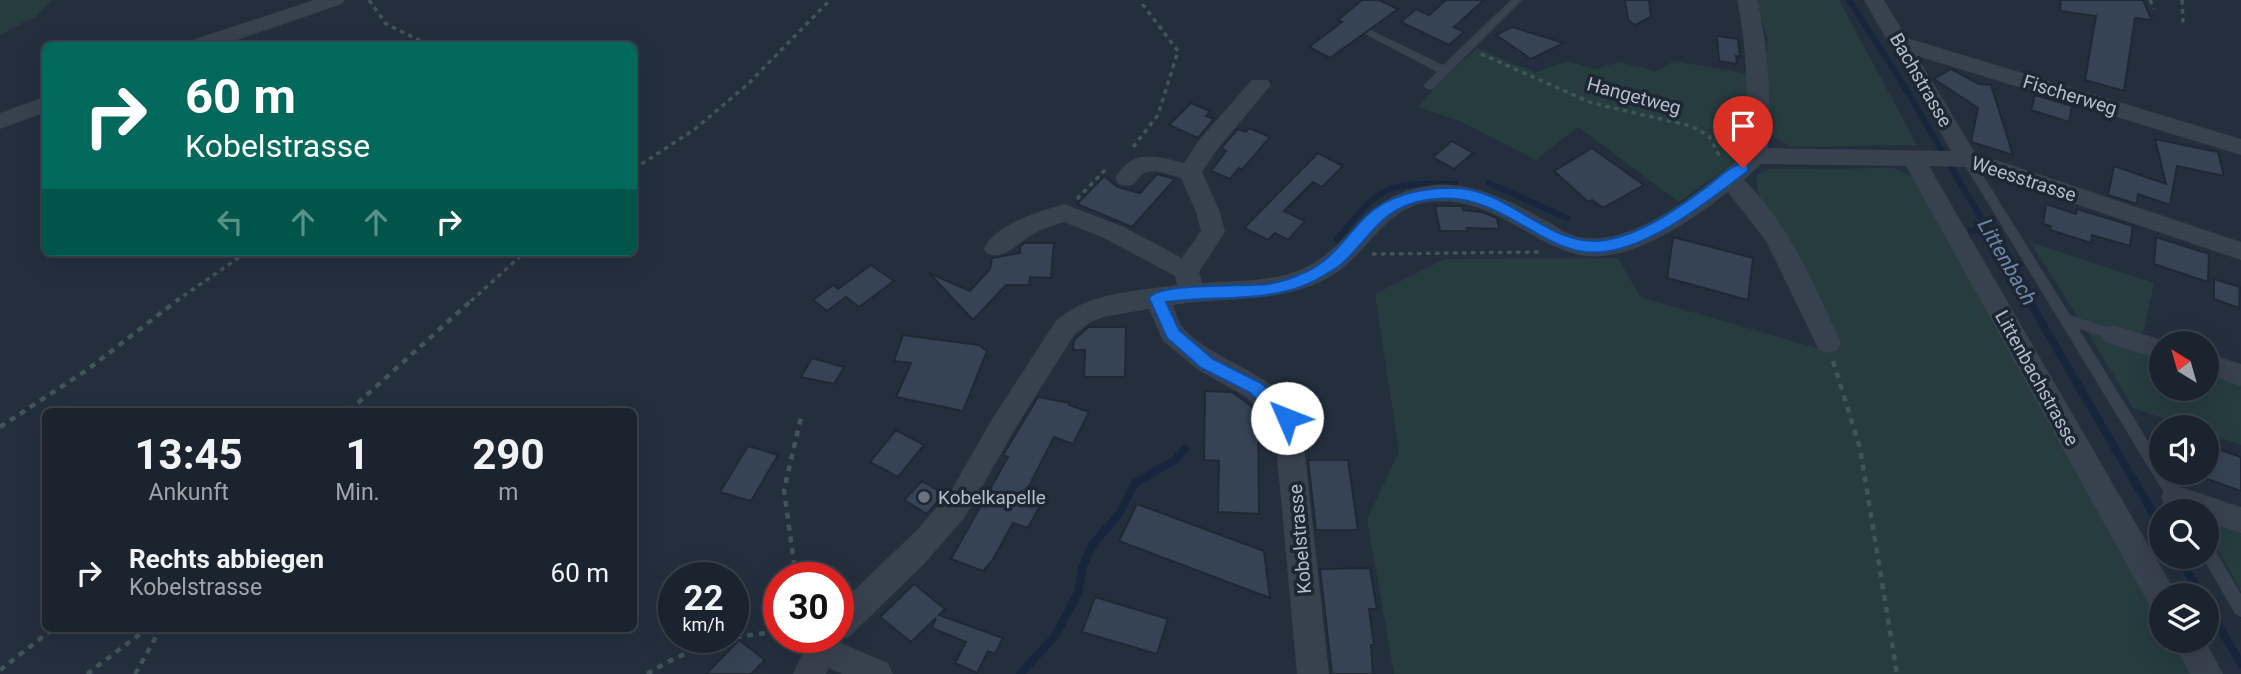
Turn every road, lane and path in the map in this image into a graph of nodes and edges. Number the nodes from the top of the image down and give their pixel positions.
1 (335, 0) edge
2 (369, 0) edge
3 (830, 0) edge
4 (1143, 0) edge
5 (1517, 0) edge
6 (1747, 0) edge
7 (1874, 0) edge
8 (2150, 0) edge
9 (2182, 0) edge
10 (2154, 9) dead end
11 (2183, 23) dead end
12 (1371, 34) dead end
13 (209, 42) edge
14 (422, 42) edge
15 (1899, 43) junction
16 (1469, 47) junction
17 (1443, 70) junction
18 (1260, 85) dead end
19 (1429, 86) dead end
20 (42, 105) edge
21 (0, 121) edge
22 (2241, 147) edge
23 (1128, 151) dead end
24 (1756, 156) junction
25 (1921, 160) junction
26 (1964, 160) junction
27 (637, 167) edge
28 (1190, 172) junction
29 (1117, 173) joint
30 (1730, 180) junction
31 (1064, 213) junction
32 (1581, 246) junction
33 (996, 247) dead end
34 (2241, 251) edge
35 (241, 256) edge
36 (521, 256) edge
37 (1338, 259) junction
38 (1189, 282) junction
39 (1157, 298) junction
40 (2066, 319) junction
41 (2114, 335) joint
42 (1828, 343) joint
43 (2149, 346) edge
44 (2219, 368) edge
45 (2241, 375) edge
46 (352, 408) edge
47 (802, 413) dead end
48 (0, 427) edge
49 (2176, 499) edge
50 (2219, 514) edge
51 (2241, 520) edge
52 (794, 562) edge
53 (2218, 569) edge
54 (2154, 583) edge
55 (2241, 609) edge
56 (854, 615) edge
57 (49, 632) edge
58 (143, 632) edge
59 (159, 632) edge
60 (763, 634) edge
61 (836, 653) edge
62 (2195, 653) edge
63 (0, 670) edge
64 (87, 674) edge
65 (135, 674) edge
66 (647, 674) edge
67 (877, 674) edge
68 (1313, 674) edge
69 (1897, 674) edge
70 (2207, 674) edge

1 - 13 street
2 - 14 path
3 - 27 path
4 - 23 path
5 - 16 lane
6 - 24 street
7 - 15 street, Bachstrasse
8 - 10 path
9 - 11 path
12 - 17 lane
15 - 22 street, Fischerweg
15 - 26 street, Bachstrasse
16 - 17 lane
16 - 30 path, Hangetweg
17 - 19 lane
18 - 28 street
20 - 21 street
24 - 25 street, Weesstrasse
24 - 30 street
25 - 26 street, Weesstrasse
25 - 54 street, Littenbachstrasse
26 - 34 street, Weesstrasse
26 - 40 lane
28 - 29 street
28 - 38 street
29 - 31 path
30 - 32 street
30 - 42 street
31 - 33 street
31 - 38 street
32 - 37 path
32 - 37 street
35 - 48 path
36 - 46 path
37 - 38 street
38 - 39 street
39 - 56 street
39 - 68 street, Kobelstrasse
40 - 41 lane
40 - 49 lane
41 - 43 street
42 - 69 path
44 - 45 street
47 - 52 path
50 - 51 street
53 - 55 lane
57 - 63 path
58 - 64 path
59 - 65 path
60 - 66 path
61 - 67 street
62 - 70 street

